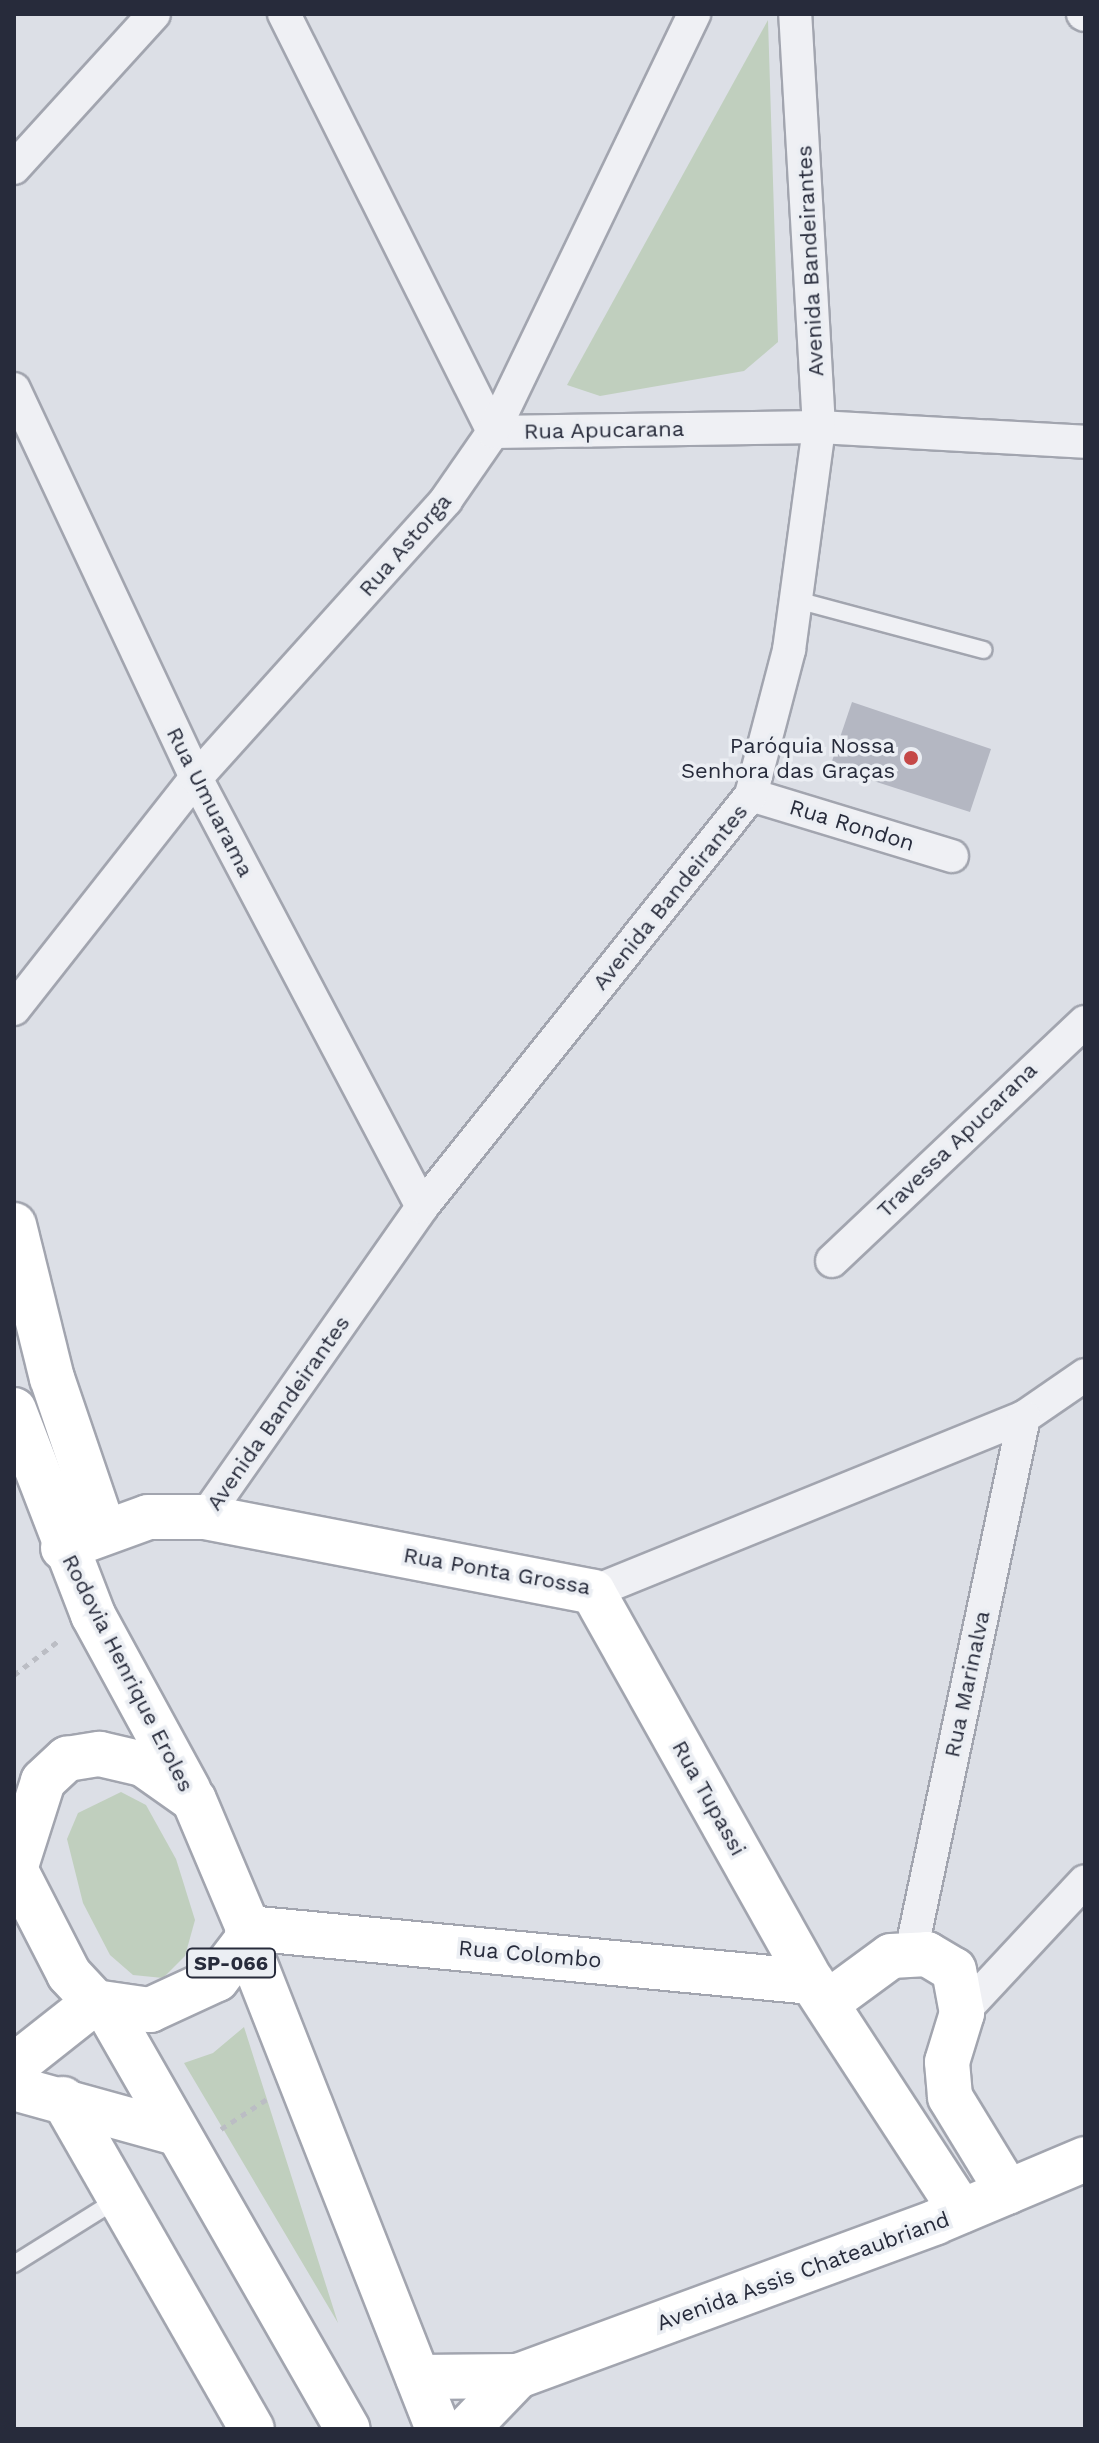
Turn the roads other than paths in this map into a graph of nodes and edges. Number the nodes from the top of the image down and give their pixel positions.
1 (154, 14) edge
2 (284, 14) edge
3 (694, 14) edge
4 (795, 14) edge
5 (14, 168) edge
6 (14, 389) edge
7 (819, 427) junction
8 (493, 432) junction
9 (1085, 442) edge
10 (797, 600) junction
11 (983, 650) dead end
12 (196, 778) junction
13 (751, 795) junction
14 (952, 856) dead end
15 (14, 1009) edge
16 (1085, 1022) edge
17 (422, 1207) junction
18 (14, 1225) edge
19 (832, 1261) dead end
20 (1085, 1375) edge
21 (14, 1410) edge
22 (1024, 1417) junction
23 (205, 1517) junction
24 (104, 1531) junction
25 (63, 1548) junction
26 (593, 1592) junction
27 (194, 1800) junction
28 (14, 1865) edge
29 (1085, 1881) edge
30 (247, 1935) junction
31 (911, 1952) junction
32 (820, 1992) junction
33 (101, 2004) junction
34 (962, 2013) junction
35 (14, 2066) edge
36 (949, 2083) junction
37 (14, 2088) edge
38 (63, 2099) junction
39 (890, 2099) junction
40 (182, 2141) junction
41 (1085, 2159) edge
42 (1008, 2192) junction
43 (122, 2196) junction
44 (949, 2217) junction
45 (14, 2264) edge
46 (518, 2376) junction
47 (418, 2377) junction
48 (252, 2429) edge
49 (348, 2429) edge
50 (438, 2429) edge
51 (467, 2429) edge

1 - 5 street
2 - 8 street, Rua Apucarana
3 - 8 street, Rua Astorga
4 - 7 street, Avenida Bandeirantes
6 - 12 street, Rua Umuarama
7 - 8 street, Rua Apucarana
7 - 9 street, Rua Apucarana
7 - 10 street, Avenida Bandeirantes
8 - 12 street, Rua Astorga
10 - 11 lane
10 - 13 street, Avenida Bandeirantes
12 - 15 street, Rua Astorga
12 - 17 street, Rua Umuarama
13 - 14 street, Rua Rondon
13 - 17 street, Avenida Bandeirantes
16 - 19 street, Travessa Apucarana
17 - 23 street, Avenida Bandeirantes
18 - 24 main road
20 - 22 street, Rua Ponta Grossa
21 - 25 main road, Rodovia Henrique Eroles / SP-066
22 - 26 street, Rua Ponta Grossa
22 - 31 street, Rua Marinalva
23 - 24 main road, Rua Ponta Grossa
23 - 26 main road, Rua Ponta Grossa
24 - 25 main road, Rua Ponta Grossa
25 - 27 main road, Rodovia Henrique Eroles / SP-066
26 - 32 main road, Rua Tupassi
27 - 28 main road
27 - 30 main road, SP-066
28 - 33 main road
29 - 34 street
30 - 32 main road, Rua Colombo
30 - 33 main road, SP-066
30 - 47 main road, SP-066
31 - 32 main road
31 - 34 main road
32 - 39 main road, Rua Tupassi
33 - 35 main road
33 - 40 main road
34 - 36 main road
36 - 39 main road
36 - 42 main road
37 - 38 main road
38 - 40 main road
38 - 43 main road
39 - 44 main road, Rua Tupassi
40 - 49 main road
41 - 42 main road, Avenida Assis Chateaubriand
42 - 44 main road, Avenida Assis Chateaubriand
43 - 45 lane
43 - 48 main road
44 - 46 main road, Avenida Assis Chateaubriand
46 - 47 main road, Avenida Assis Chateaubriand
46 - 51 main road, Avenida Assis Chateaubriand
47 - 50 main road, SP-066

